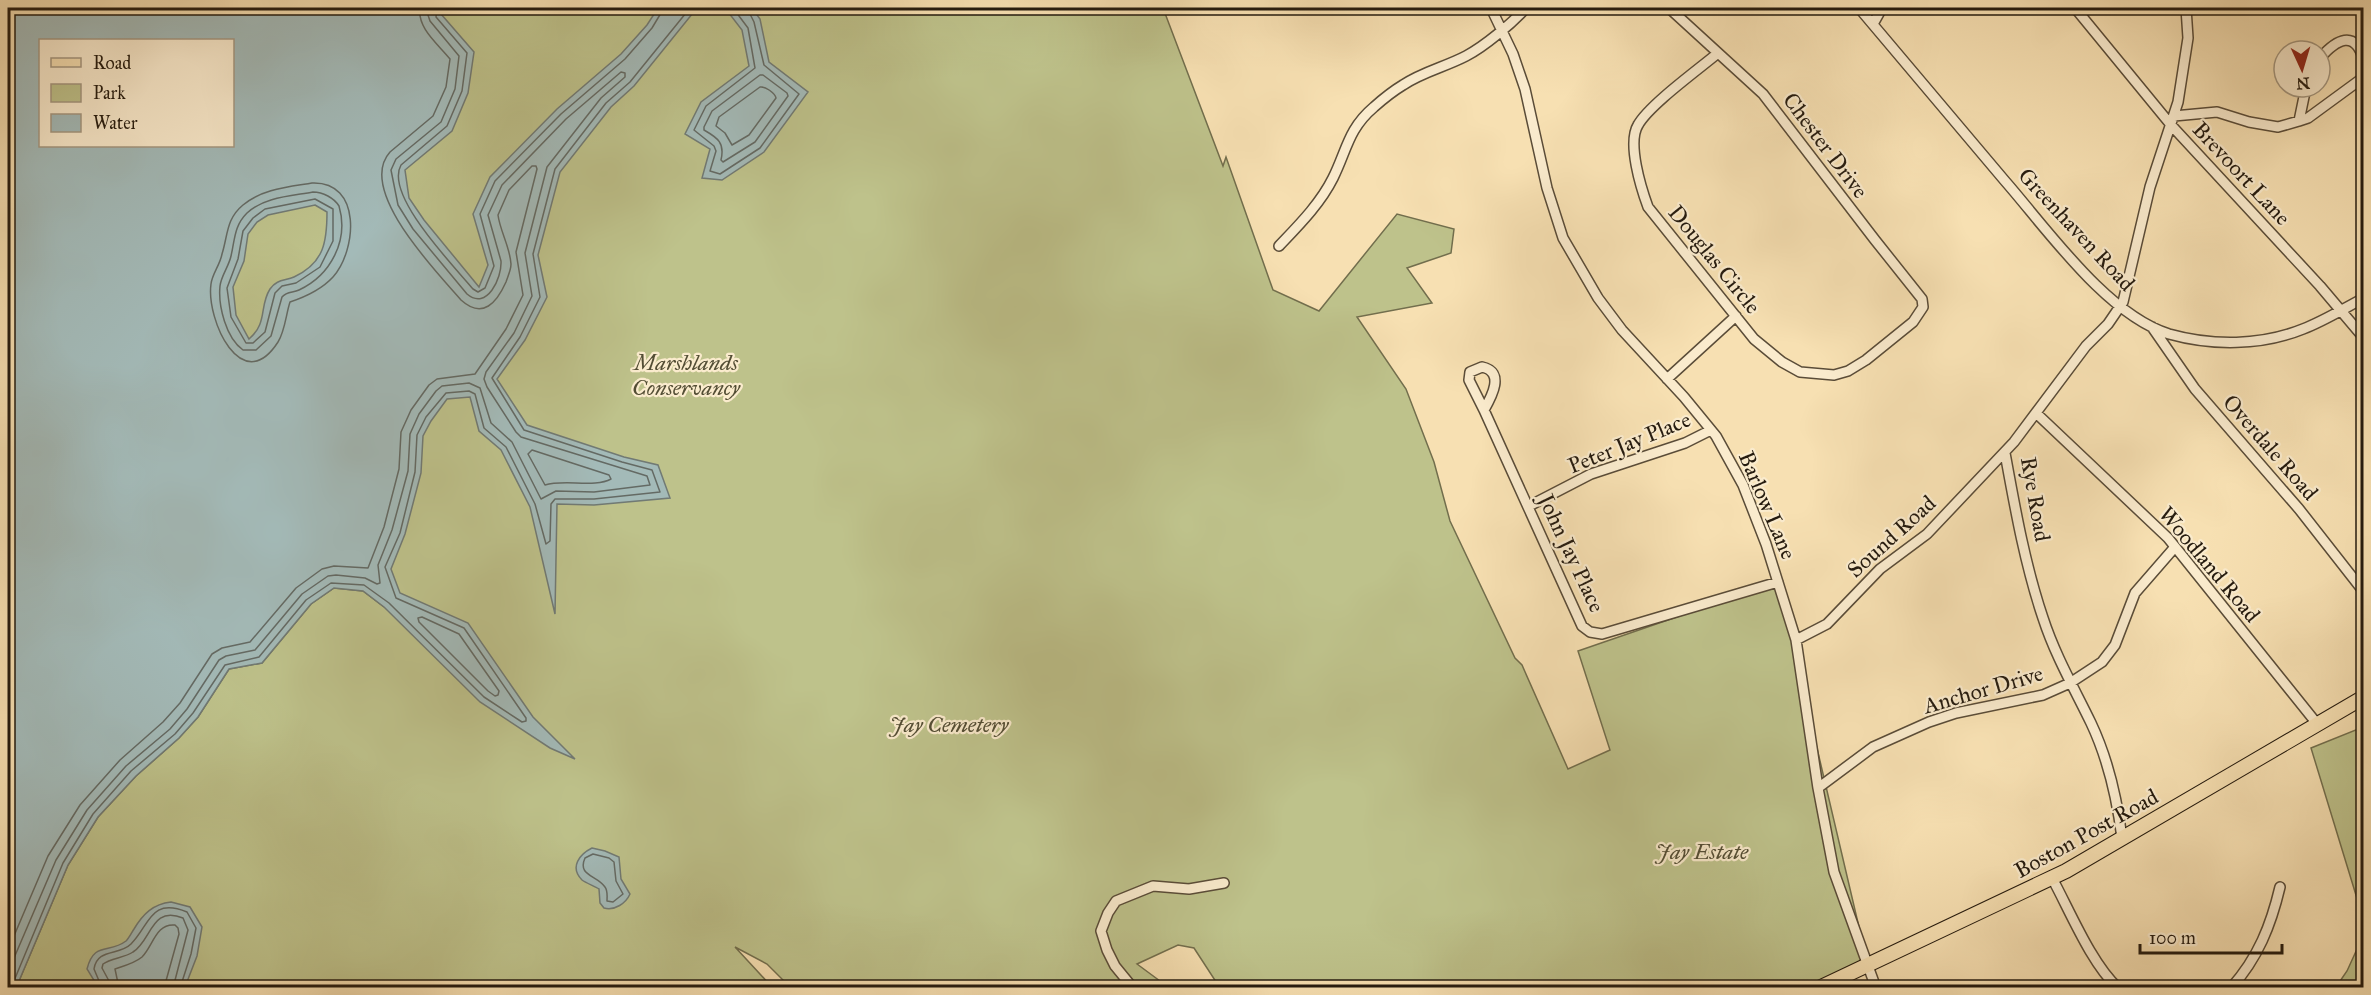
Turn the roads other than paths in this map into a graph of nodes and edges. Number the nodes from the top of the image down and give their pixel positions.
1 (1491, 8) edge
2 (1527, 8) edge
3 (1669, 8) edge
4 (1858, 8) edge
5 (1882, 8) edge
6 (2075, 8) edge
7 (2186, 8) edge
8 (1873, 24) junction
9 (1502, 29) junction
10 (2332, 46) edge
11 (1718, 53) junction
12 (2364, 61) edge
13 (2364, 77) edge
14 (2304, 99) edge
15 (2172, 120) junction
16 (2299, 121) junction
17 (1278, 246) dead end
18 (2364, 298) edge
19 (2120, 306) junction
20 (2340, 310) junction
21 (1736, 316) junction
22 (1913, 322) joint
23 (2151, 325) junction
24 (2364, 338) edge
25 (1667, 379) junction
26 (1484, 410) dead end
27 (2036, 413) junction
28 (1711, 430) junction
29 (2005, 453) junction
30 (1529, 506) junction
31 (2175, 547) junction
32 (1778, 582) junction
33 (2364, 592) edge
34 (1796, 640) junction
35 (2070, 683) junction
36 (2364, 697) edge
37 (2318, 725) junction
38 (1818, 788) junction
39 (2122, 838) junction
40 (2052, 878) junction
41 (1224, 883) dead end
42 (2280, 887) dead end
43 (1866, 965) junction
44 (1133, 987) edge
45 (1819, 987) edge
46 (1876, 987) edge
47 (2118, 987) edge
48 (2231, 987) edge

1 - 9 street, Barlow Lane
2 - 9 street
3 - 11 street, Chester Drive
4 - 8 street, Greenhaven Road
5 - 8 street
6 - 15 street
7 - 15 street, Brevoort Lane
8 - 19 street, Greenhaven Road
9 - 17 street
9 - 25 street, Barlow Lane
10 - 12 street
11 - 21 street, Douglas Circle
11 - 22 street, Chester Drive
13 - 16 street
14 - 16 street
15 - 16 street
15 - 19 street, Rye Road
15 - 20 street, Brevoort Lane
18 - 20 street, Greenhaven Road
19 - 23 street, Greenhaven Road
19 - 27 street, Rye Road
20 - 23 street, Greenhaven Road
20 - 24 street, Brevoort Lane
21 - 22 street, Douglas Circle
21 - 25 street
23 - 33 street, Overdale Road
25 - 28 street, Barlow Lane
26 - 30 street, John Jay Place
27 - 29 street, Rye Road
27 - 31 street, Woodland Road
28 - 30 street, Peter Jay Place
28 - 32 street, Barlow Lane
29 - 34 street, Sound Road
29 - 35 street, Rye Road
30 - 32 street, John Jay Place
31 - 35 street, Anchor Drive
31 - 37 street, Woodland Road
32 - 34 street, Barlow Lane
34 - 38 street, Barlow Lane
35 - 38 street, Anchor Drive
35 - 39 street, Rye Road
36 - 37 main road, Boston Post Road
37 - 39 main road, Boston Post Road
38 - 43 street, Barlow Lane
39 - 40 main road, Boston Post Road
40 - 43 main road, Boston Post Road
40 - 47 street
41 - 44 street
42 - 48 street
43 - 45 main road, Boston Post Road
43 - 46 street, Barlow Lane

